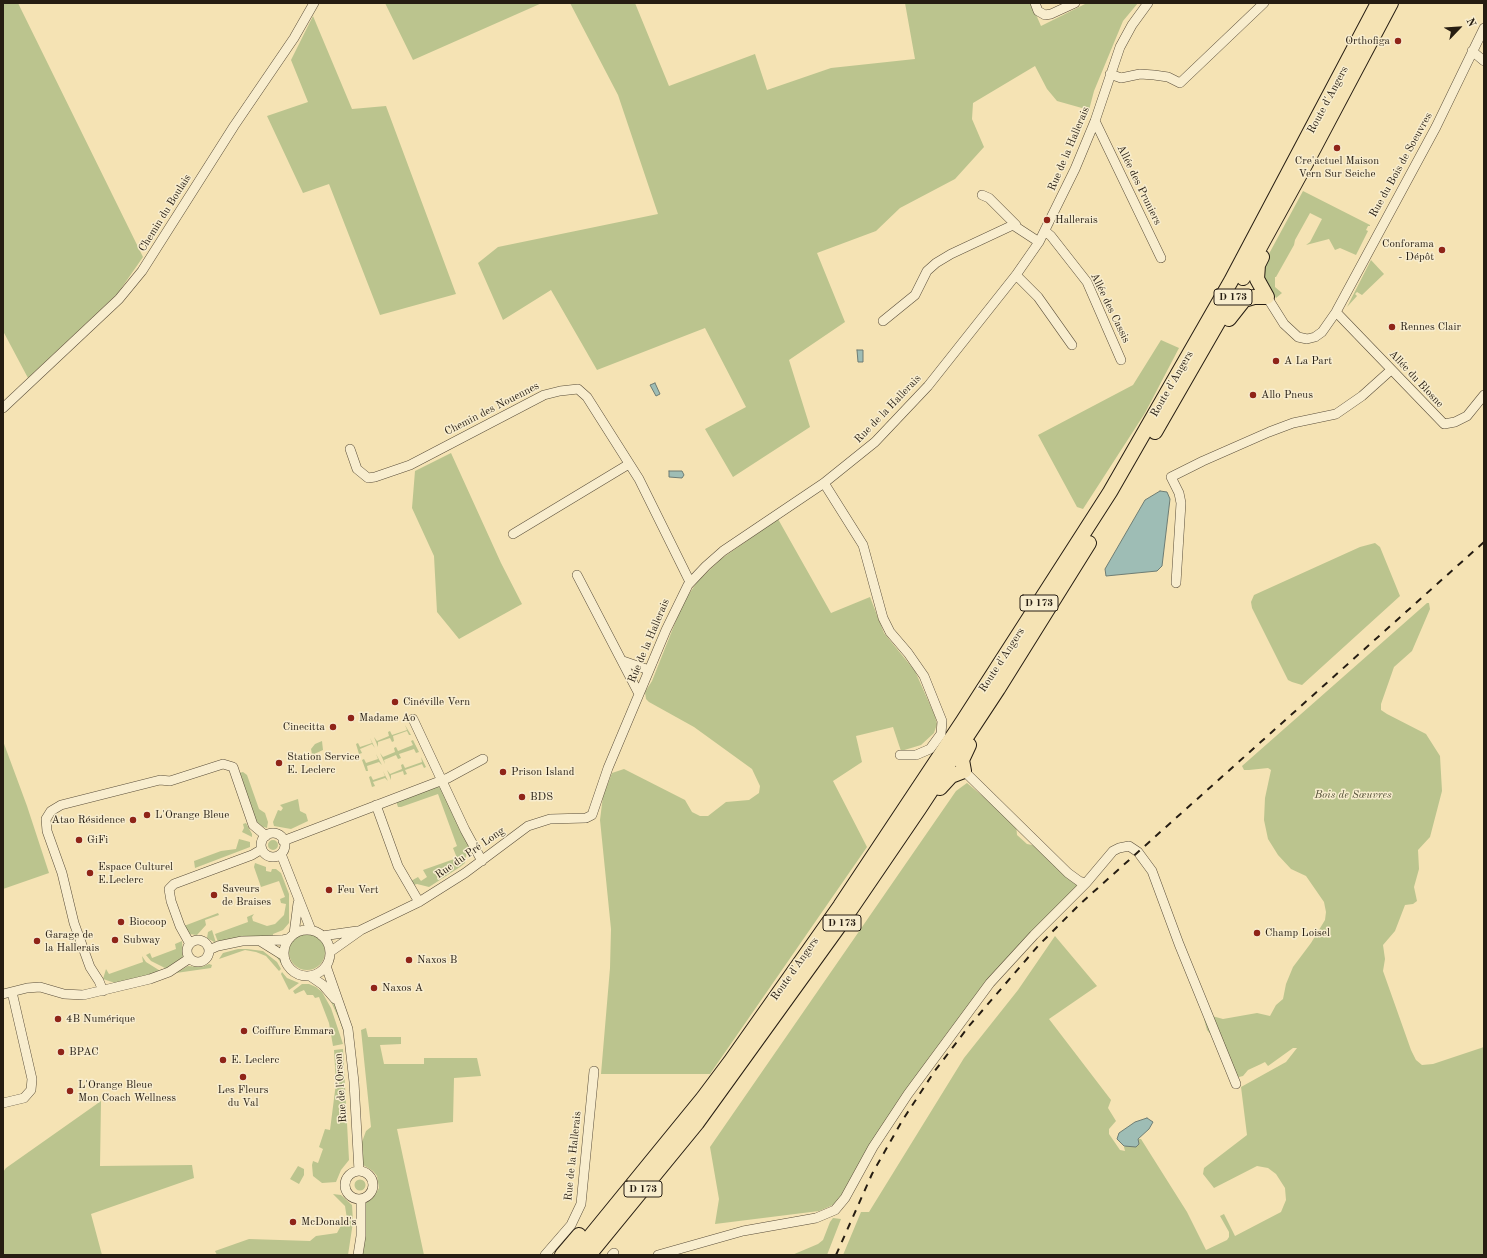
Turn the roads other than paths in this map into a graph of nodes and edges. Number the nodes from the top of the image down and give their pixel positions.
1 (314, 3) edge
2 (1035, 3) edge
3 (1075, 3) edge
4 (1148, 3) edge
5 (1264, 3) edge
6 (1378, 3) edge
7 (1390, 3) edge
8 (1484, 28) edge
9 (1472, 52) junction
10 (1484, 61) edge
11 (1110, 74) junction
12 (1095, 121) junction
13 (1303, 169) junction
14 (982, 195) dead end
15 (1016, 225) junction
16 (1045, 231) junction
17 (1039, 242) junction
18 (1161, 258) dead end
19 (1016, 275) junction
20 (1267, 297) junction
21 (1336, 312) junction
22 (883, 321) dead end
23 (1072, 345) dead end
24 (1122, 360) dead end
25 (1391, 370) junction
26 (1188, 378) junction
27 (1484, 395) edge
28 (3, 408) edge
29 (350, 449) dead end
30 (629, 464) junction
31 (824, 483) junction
32 (513, 534) dead end
33 (577, 575) dead end
34 (690, 582) junction
35 (1176, 583) dead end
36 (623, 662) junction
37 (649, 670) junction
38 (998, 689) junction
39 (639, 694) junction
40 (413, 719) dead end
41 (900, 755) dead end
42 (484, 759) dead end
43 (964, 771) junction
44 (441, 780) junction
45 (376, 805) junction
46 (919, 809) junction
47 (595, 811) joint
48 (266, 836) junction
49 (284, 841) junction
50 (262, 849) junction
51 (281, 854) junction
52 (482, 861) junction
53 (1086, 883) junction
54 (298, 898) junction
55 (419, 902) junction
56 (311, 930) junction
57 (360, 930) junction
58 (292, 936) junction
59 (322, 936) junction
60 (260, 941) junction
61 (190, 944) junction
62 (209, 950) junction
63 (330, 952) junction
64 (284, 956) junction
65 (190, 958) junction
66 (326, 966) junction
67 (310, 976) junction
68 (103, 991) junction
69 (12, 992) junction
70 (3, 994) edge
71 (340, 1004) junction
72 (594, 1071) dead end
73 (1236, 1084) dead end
74 (3, 1102) edge
75 (697, 1123) junction
76 (646, 1168) junction
77 (359, 1171) junction
78 (361, 1200) junction
79 (609, 1254) edge
80 (358, 1255) edge
81 (545, 1255) edge
82 (562, 1255) edge
83 (575, 1255) edge
84 (589, 1255) edge
85 (658, 1255) edge

1 - 28 street, Chemin du Boulais
2 - 3 street
4 - 11 street, Rue de la Hallerais
5 - 11 street
6 - 76 highway, Route d'Angers / D 173
7 - 13 highway, Route d'Angers / D 173
8 - 9 street, Rue du Bois de Soeuvres
9 - 10 street
9 - 21 street, Rue du Bois de Soeuvres
11 - 12 street, Rue de la Hallerais
12 - 16 street, Rue de la Hallerais
12 - 18 street, Allée des Pruniers
13 - 20 highway
13 - 26 highway, Route d'Angers / D 173
14 - 15 street
15 - 17 street
15 - 22 street
16 - 17 street, Rue de la Hallerais
16 - 24 street, Allée des Cassis
17 - 19 street, Rue de la Hallerais
19 - 23 street
19 - 31 street, Rue de la Hallerais
20 - 21 street, Rue du Bois de Soeuvres
20 - 26 highway
21 - 25 street, Allée du Blosne
25 - 27 street, Allée du Blosne
25 - 35 street
26 - 38 highway, Route d'Angers / D 173
29 - 30 street, Chemin des Nouennes
30 - 32 street
30 - 34 street, Chemin des Nouennes
31 - 34 street, Rue de la Hallerais
31 - 41 street
33 - 36 street
34 - 37 street, Rue de la Hallerais
36 - 37 street
36 - 39 street
37 - 39 street, Rue de la Hallerais
38 - 43 highway
38 - 46 highway, Route d'Angers / D 173
39 - 47 street, Rue de la Hallerais
40 - 44 street
42 - 44 street
43 - 46 highway
43 - 53 street
44 - 45 street
44 - 52 street
45 - 49 street
45 - 55 street
46 - 75 highway, Route d'Angers / D 173
47 - 52 street, Rue du Pré Long
48 - 49 street
48 - 50 street
48 - 68 street
49 - 51 street
50 - 51 street
50 - 61 street
51 - 54 street
52 - 55 street, Rue du Pré Long
53 - 73 street
53 - 85 street
54 - 56 street
54 - 58 street
55 - 57 street, Rue du Pré Long
56 - 58 street
56 - 59 street
57 - 59 street, Rue du Pré Long
57 - 63 street, Rue du Pré Long
58 - 60 street
58 - 64 street
59 - 63 street
60 - 62 street
60 - 64 street
61 - 62 street
61 - 65 street
62 - 65 street
63 - 66 street
64 - 67 street
65 - 68 street
66 - 67 street
66 - 71 street, Rue de l'Orson
67 - 71 street, Rue de l'Orson
68 - 69 street
69 - 70 street
69 - 74 street
71 - 77 street, Rue de l'Orson
72 - 81 street, Rue de la Hallerais
75 - 79 highway
75 - 84 highway, Route d'Angers / D 173
76 - 82 highway
76 - 83 highway, Route d'Angers / D 173
77 - 78 street
77 - 78 street
78 - 80 street

